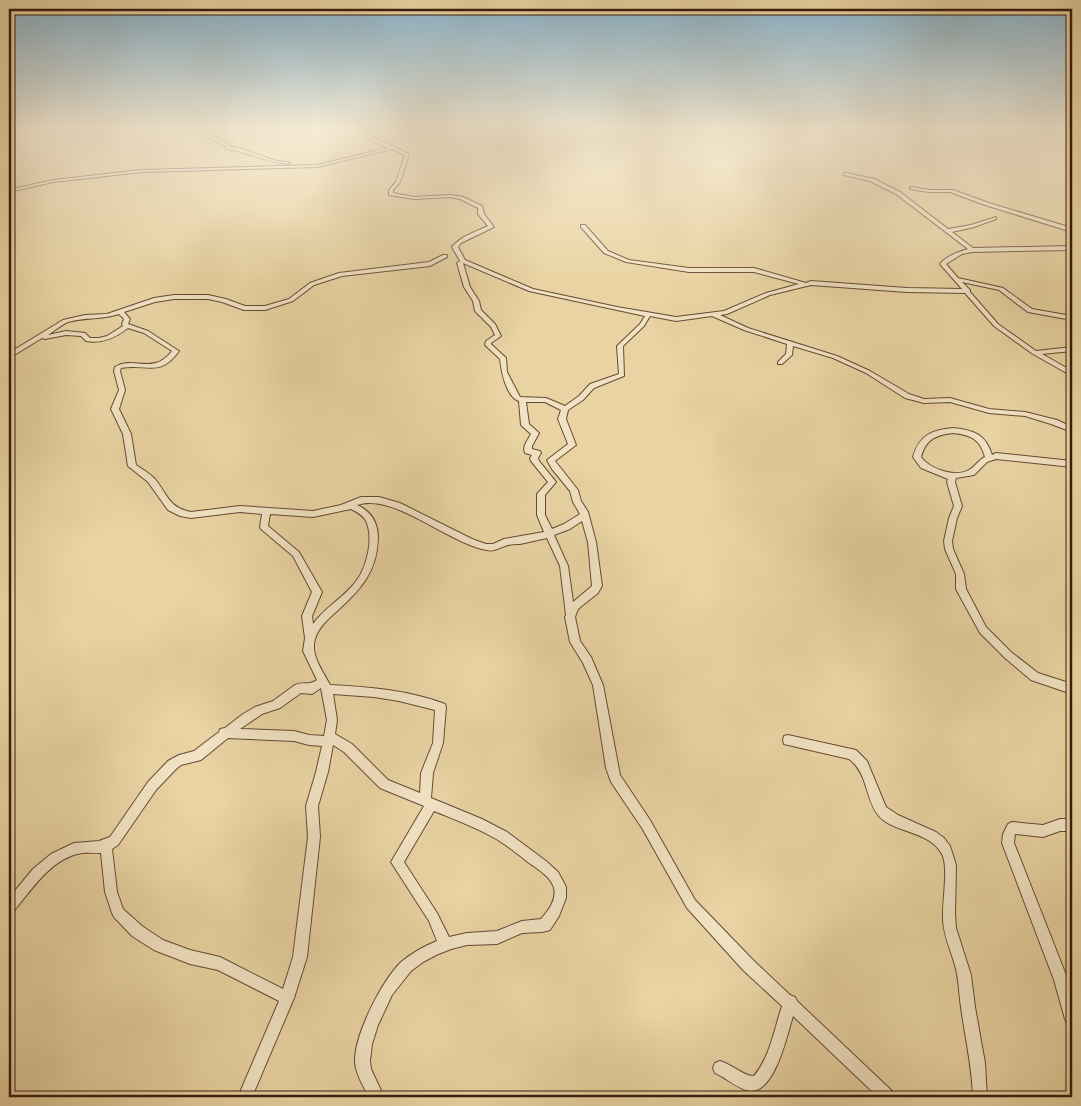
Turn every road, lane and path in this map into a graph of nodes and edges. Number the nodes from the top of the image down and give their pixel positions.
1 (56, 181) edge
2 (398, 181) edge
3 (873, 181) edge
4 (912, 188) dead end
5 (9, 191) edge
6 (994, 218) dead end
7 (583, 226) dead end
8 (947, 230) junction
9 (1072, 230) edge
10 (1072, 248) edge
11 (972, 250) junction
12 (445, 256) dead end
13 (463, 261) junction
14 (955, 279) junction
15 (804, 284) junction
16 (968, 291) junction
17 (121, 313) junction
18 (648, 315) junction
19 (714, 315) junction
20 (1072, 318) edge
21 (127, 326) junction
22 (38, 338) junction
23 (790, 344) junction
24 (1072, 350) edge
25 (1035, 353) junction
26 (9, 356) edge
27 (780, 363) dead end
28 (1072, 374) edge
29 (522, 399) junction
30 (565, 409) junction
31 (1072, 430) edge
32 (989, 458) junction
33 (1072, 464) edge
34 (951, 477) junction
35 (344, 506) junction
36 (266, 511) junction
37 (585, 515) junction
38 (550, 534) junction
39 (570, 613) junction
40 (310, 638) junction
41 (324, 686) junction
42 (1072, 689) edge
43 (224, 734) junction
44 (330, 739) junction
45 (788, 740) dead end
46 (429, 803) junction
47 (1072, 824) edge
48 (106, 847) junction
49 (9, 908) edge
50 (446, 945) junction
51 (287, 998) junction
52 (790, 1002) junction
53 (1072, 1019) edge
54 (720, 1068) dead end
55 (245, 1097) edge
56 (377, 1097) edge
57 (888, 1097) edge
58 (980, 1097) edge

1 - 5 street
2 - 13 street
3 - 8 street
4 - 9 street
6 - 8 street
7 - 15 street
8 - 11 street
10 - 11 street
11 - 14 street
12 - 17 street
13 - 18 street
13 - 29 street
14 - 16 street
14 - 20 street
15 - 16 street
15 - 19 street
16 - 25 street
17 - 21 street
17 - 22 street
18 - 19 street
18 - 30 street
19 - 23 street
21 - 22 street
21 - 36 street
22 - 26 street
23 - 27 street
23 - 31 street
24 - 25 street
25 - 28 street
29 - 30 street
29 - 38 street
30 - 37 street
32 - 33 street
32 - 34 street
32 - 34 street
34 - 42 street
35 - 36 street
35 - 38 street
35 - 40 street
36 - 40 street
37 - 38 street
37 - 39 street
38 - 39 street
39 - 52 street
40 - 41 street
41 - 43 street
41 - 44 street
41 - 46 street
43 - 44 street
43 - 48 street
44 - 46 street
44 - 51 street
45 - 58 street
46 - 50 street
46 - 50 street
47 - 53 street
48 - 49 street
48 - 51 street
50 - 56 street
51 - 55 street
52 - 54 street
52 - 57 street

